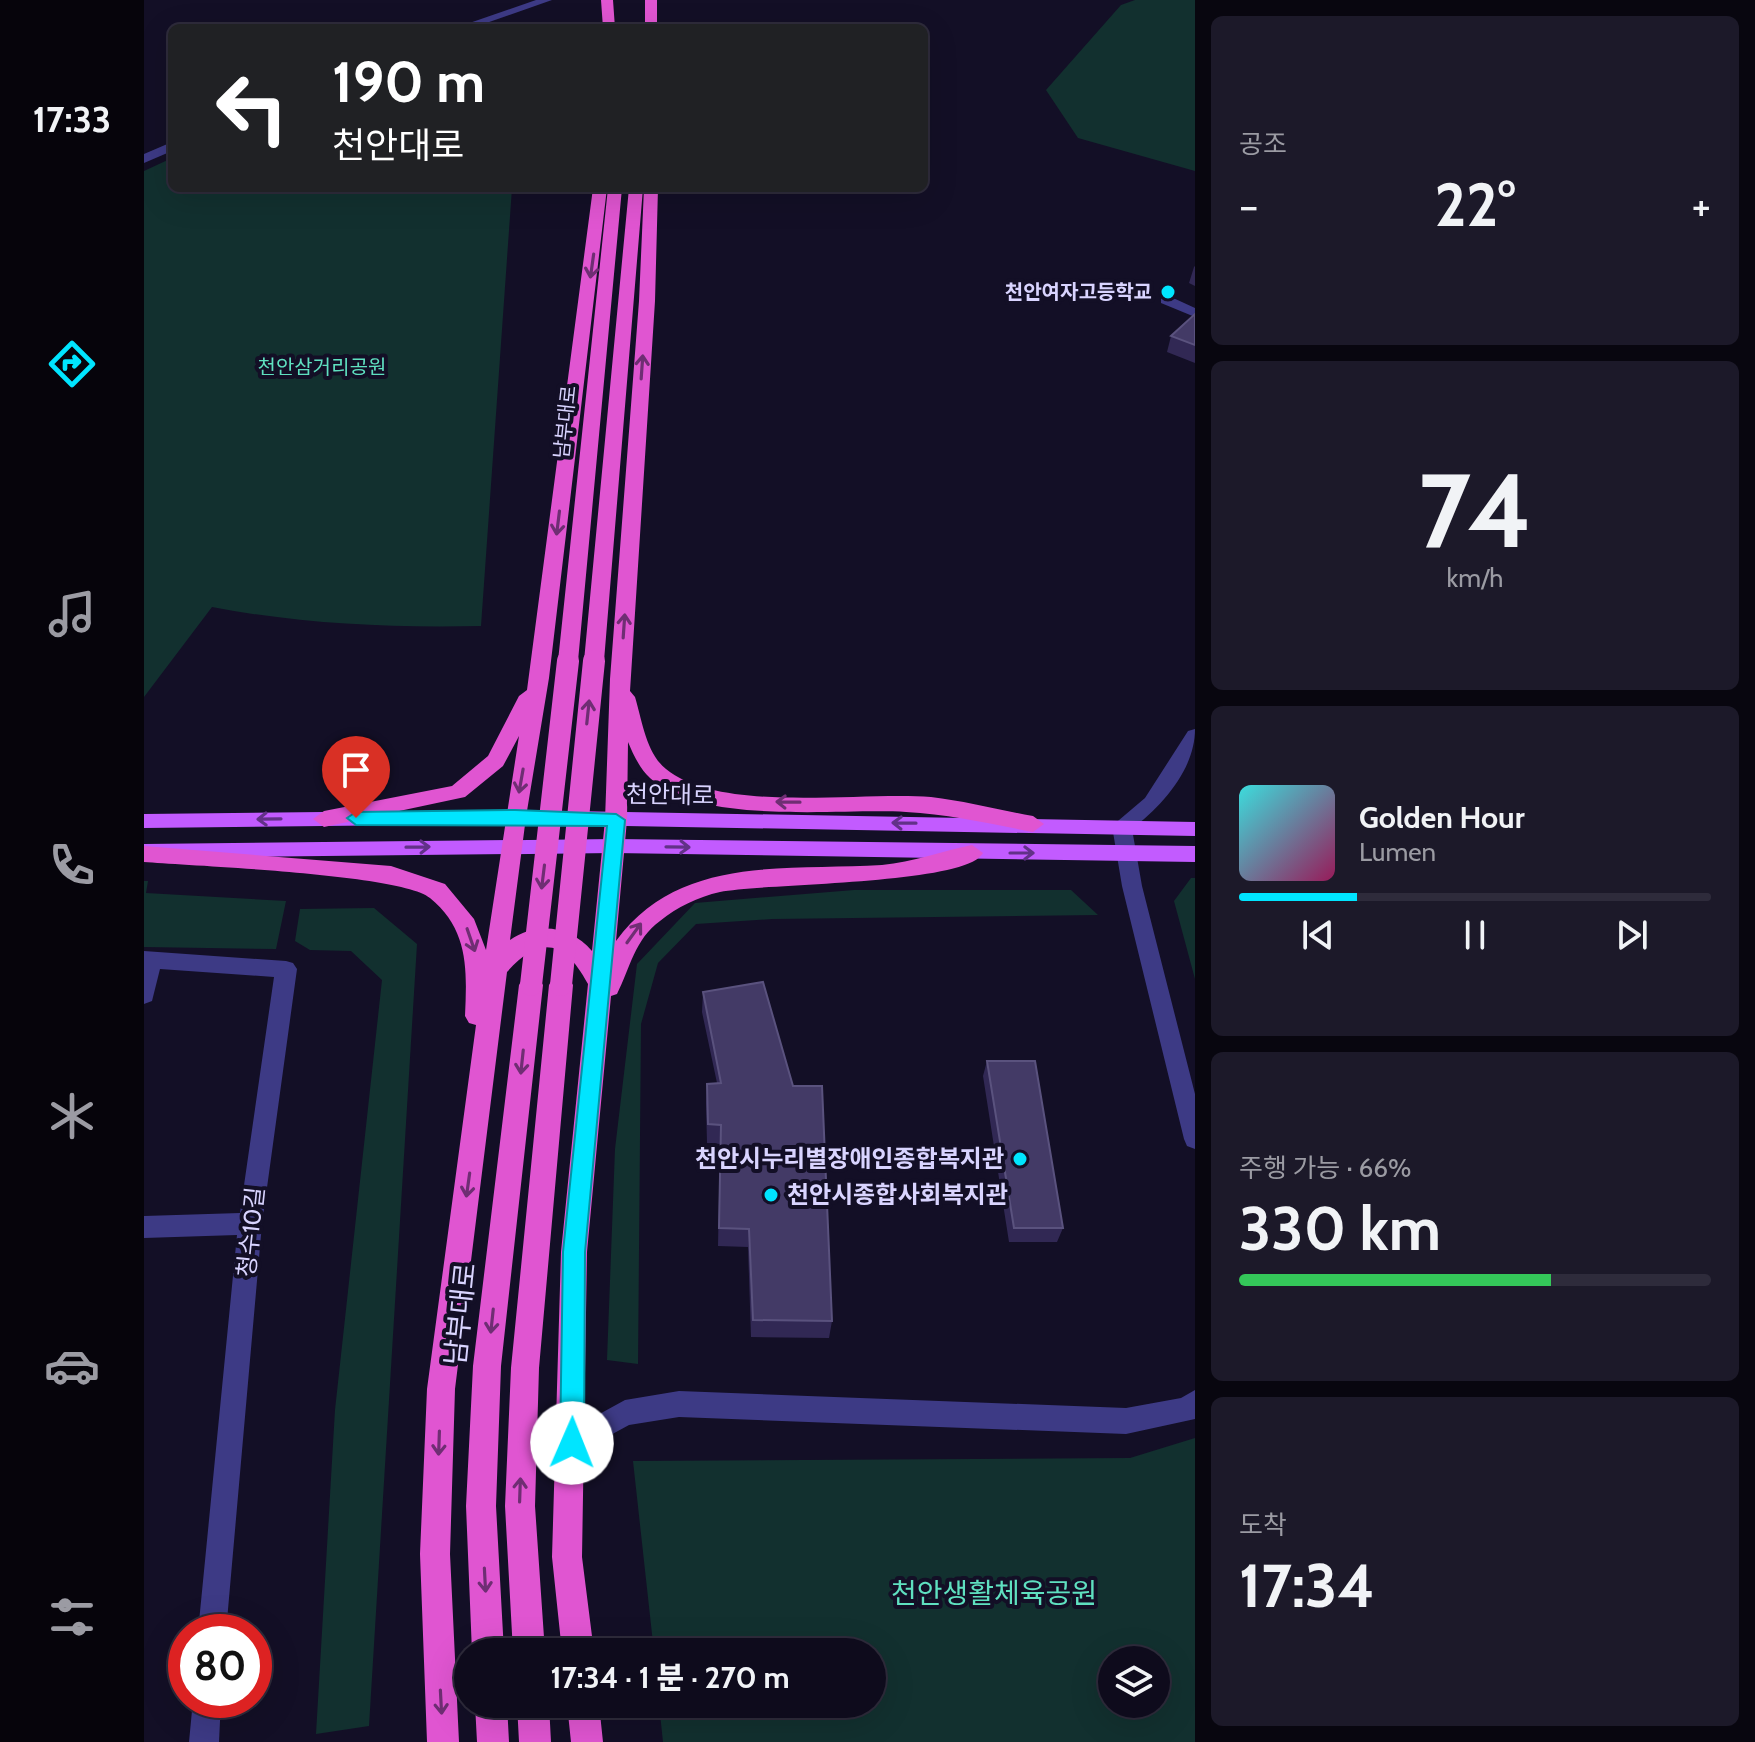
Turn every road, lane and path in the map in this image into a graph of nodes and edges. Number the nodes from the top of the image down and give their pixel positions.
1 (547, 0) edge
2 (607, 0) edge
3 (651, 0) edge
4 (652, 23) edge
5 (473, 24) edge
6 (609, 24) edge
7 (168, 148) edge
8 (144, 159) edge
9 (600, 192) edge
10 (615, 192) edge
11 (636, 192) edge
12 (651, 192) edge
13 (1166, 300) dead end
14 (1195, 313) edge
15 (539, 678) junction
16 (620, 679) junction
17 (1195, 736) edge
18 (515, 817) junction
19 (324, 819) junction
20 (616, 820) junction
21 (144, 821) edge
22 (1033, 824) junction
23 (1122, 826) junction
24 (1195, 829) edge
25 (512, 846) junction
26 (614, 846) junction
27 (144, 852) edge
28 (1126, 852) junction
29 (972, 853) junction
30 (1195, 854) edge
31 (148, 959) edge
32 (496, 968) junction
33 (599, 983) junction
34 (144, 995) edge
35 (588, 1086) junction
36 (1195, 1139) edge
37 (473, 1147) junction
38 (250, 1224) junction
39 (144, 1227) edge
40 (1195, 1403) edge
41 (572, 1443) junction
42 (214, 1614) edge
43 (487, 1638) edge
44 (528, 1638) edge
45 (576, 1638) edge
46 (206, 1718) edge
47 (492, 1718) edge
48 (534, 1718) edge
49 (584, 1718) edge
50 (204, 1742) edge
51 (443, 1742) edge
52 (493, 1742) edge
53 (535, 1742) edge
54 (587, 1742) edge

1 - 5 street
2 - 6 highway
3 - 4 highway
7 - 8 street
9 -> 15 highway
10 -> 43 highway, 남부대로, bridge
44 -> 11 highway, bridge
16 -> 12 highway
13 - 14 street
15 -> 18 highway
15 - 19 highway
16 - 20 highway
22 -> 16 highway
17 - 23 street
18 - 19 main road, 천안대로
18 - 20 main road, 천안대로
18 - 25 highway
19 -> 21 main road, 천안대로
22 -> 20 main road, 천안대로
20 - 26 highway
22 - 23 main road, 천안대로
23 - 24 main road, 천안대로
23 - 28 street
25 - 26 main road
27 -> 25 main road
25 - 32 highway
26 -> 29 main road
26 - 33 highway
27 -> 37 highway
29 -> 28 main road
28 - 30 main road
28 - 36 street
35 -> 29 highway
31 - 34 street, 청수10길
31 - 38 street, 청수10길
32 - 33 highway
32 - 37 highway
33 - 35 highway
35 - 41 highway
37 -> 51 highway
38 - 39 street
38 - 42 street, 청수10길
40 - 41 street
41 - 45 highway
46 - 50 street
47 - 52 highway
48 - 53 highway
49 - 54 highway

